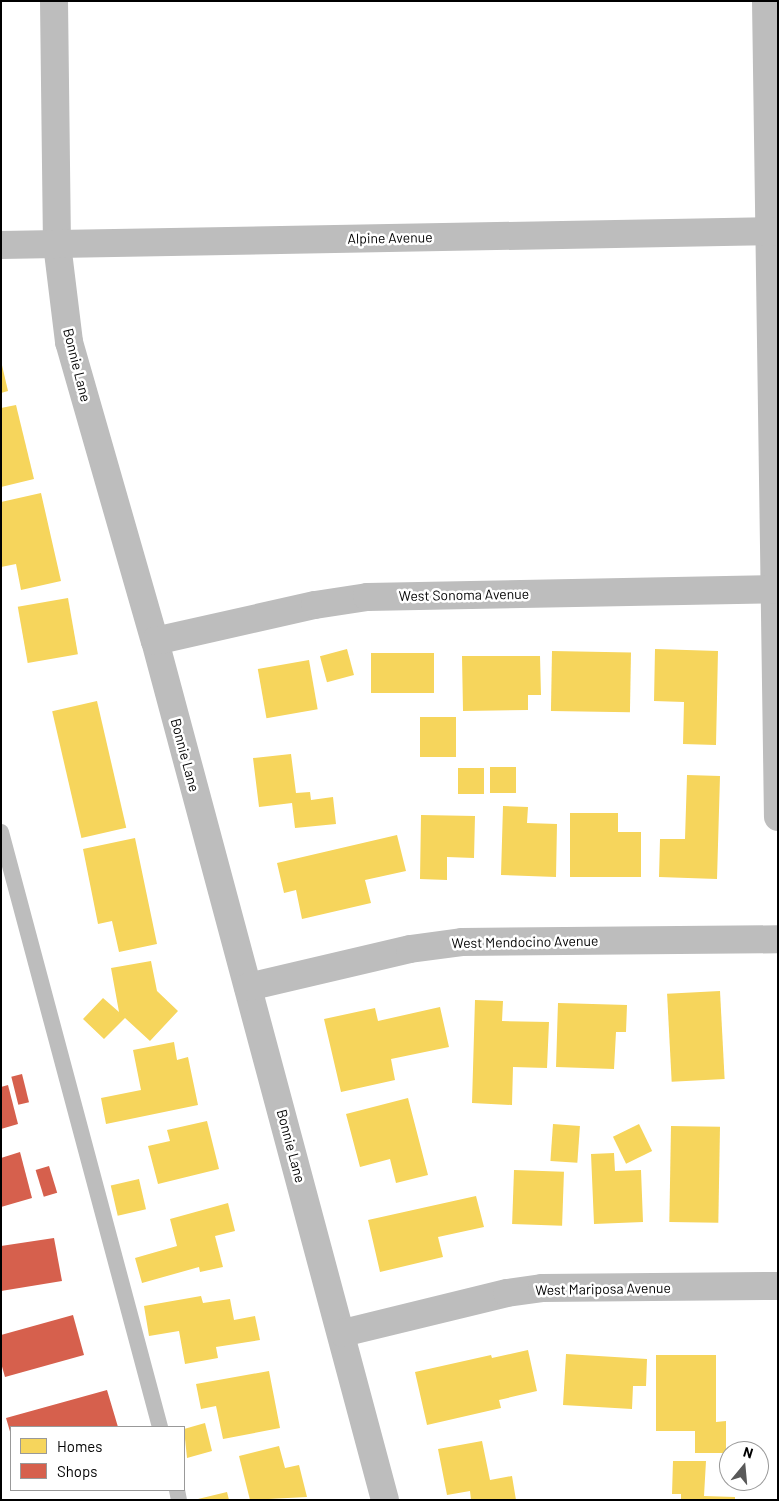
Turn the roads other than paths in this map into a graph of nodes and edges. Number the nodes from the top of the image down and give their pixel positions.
1 (54, 1) edge
2 (766, 1) edge
3 (773, 231) edge
4 (57, 244) junction
5 (1, 245) edge
6 (777, 589) edge
7 (155, 641) junction
8 (778, 817) edge
9 (1, 832) edge
10 (778, 939) edge
11 (248, 987) junction
12 (778, 1286) edge
13 (343, 1333) junction
14 (160, 1426) edge
15 (385, 1500) edge

1 - 4 street, Bonnie Lane
2 - 3 street
3 - 4 street, Alpine Avenue
3 - 6 street
4 - 5 street, Alpine Avenue
4 - 7 street, Bonnie Lane
6 - 7 street, West Sonoma Avenue
6 - 8 street
7 - 11 street, Bonnie Lane
9 - 14 lane
10 - 11 street, West Mendocino Avenue
11 - 13 street, Bonnie Lane
12 - 13 street, West Mariposa Avenue
13 - 15 street, Bonnie Lane

